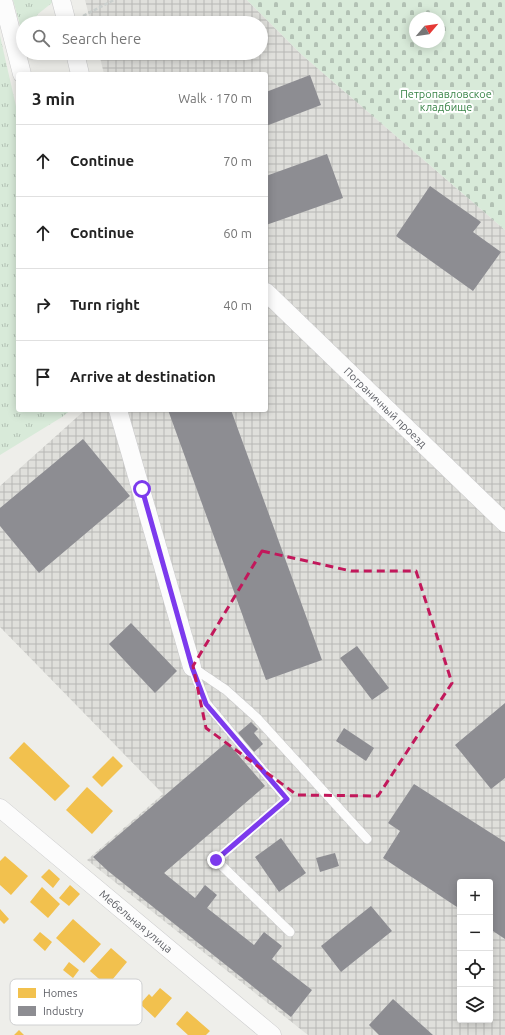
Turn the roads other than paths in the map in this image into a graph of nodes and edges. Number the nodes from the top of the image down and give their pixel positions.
1 (3, 0) edge
2 (61, 0) edge
3 (71, 16) edge
4 (16, 32) edge
5 (20, 60) edge
6 (77, 60) edge
7 (22, 72) edge
8 (80, 72) edge
9 (268, 294) edge
10 (119, 412) edge
11 (505, 523) edge
12 (192, 667) junction
13 (0, 808) edge
14 (367, 839) dead end
15 (290, 932) dead end
16 (272, 1035) edge

1 - 4 street
2 - 3 street
5 - 7 street
6 - 8 street
9 - 11 street, Пограничный проезд
10 - 12 street
12 - 14 lane
12 - 15 lane
13 - 16 street, Мебельная улица

